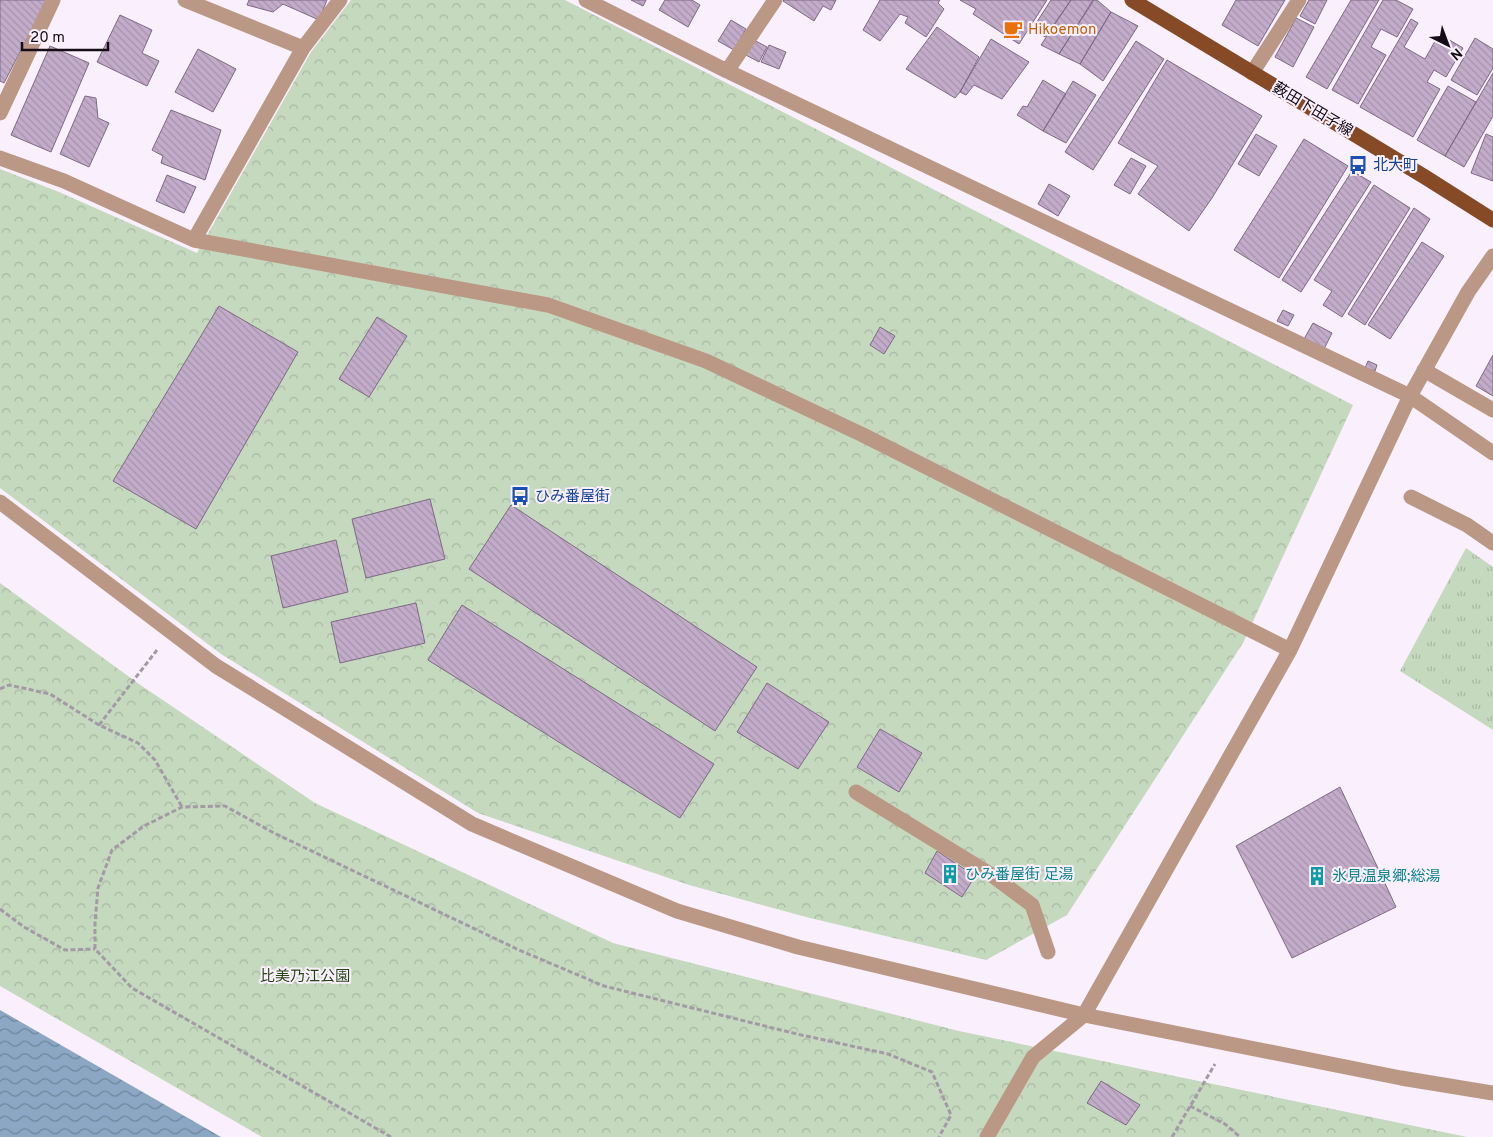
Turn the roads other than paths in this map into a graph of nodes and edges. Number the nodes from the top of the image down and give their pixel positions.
1 (53, 0) edge
2 (185, 0) edge
3 (340, 0) edge
4 (586, 0) edge
5 (775, 0) edge
6 (1132, 0) edge
7 (1298, 0) edge
8 (303, 48) junction
9 (727, 71) junction
10 (1252, 73) junction
11 (0, 112) edge
12 (0, 158) edge
13 (1493, 220) edge
14 (194, 240) junction
15 (1493, 256) edge
16 (1424, 370) junction
17 (1410, 396) junction
18 (1493, 410) edge
19 (1493, 453) edge
20 (1411, 497) dead end
21 (0, 502) edge
22 (1493, 543) edge
23 (1290, 650) junction
24 (856, 792) dead end
25 (1048, 952) dead end
26 (1084, 1016) junction
27 (1493, 1093) edge
28 (986, 1137) edge

1 - 11 street
2 - 8 street
3 - 8 street
4 - 9 street
5 - 9 street
6 - 10 main road, 薮田下田子線
7 - 10 street
8 - 14 street
9 - 17 street
10 - 13 main road, 薮田下田子線
12 - 14 street
14 - 23 street
15 - 16 street
16 - 17 street
16 - 18 street
17 - 19 street
17 - 23 street
20 - 22 street
21 - 26 street
23 - 26 street
24 - 25 street
26 - 27 street
26 - 28 street

